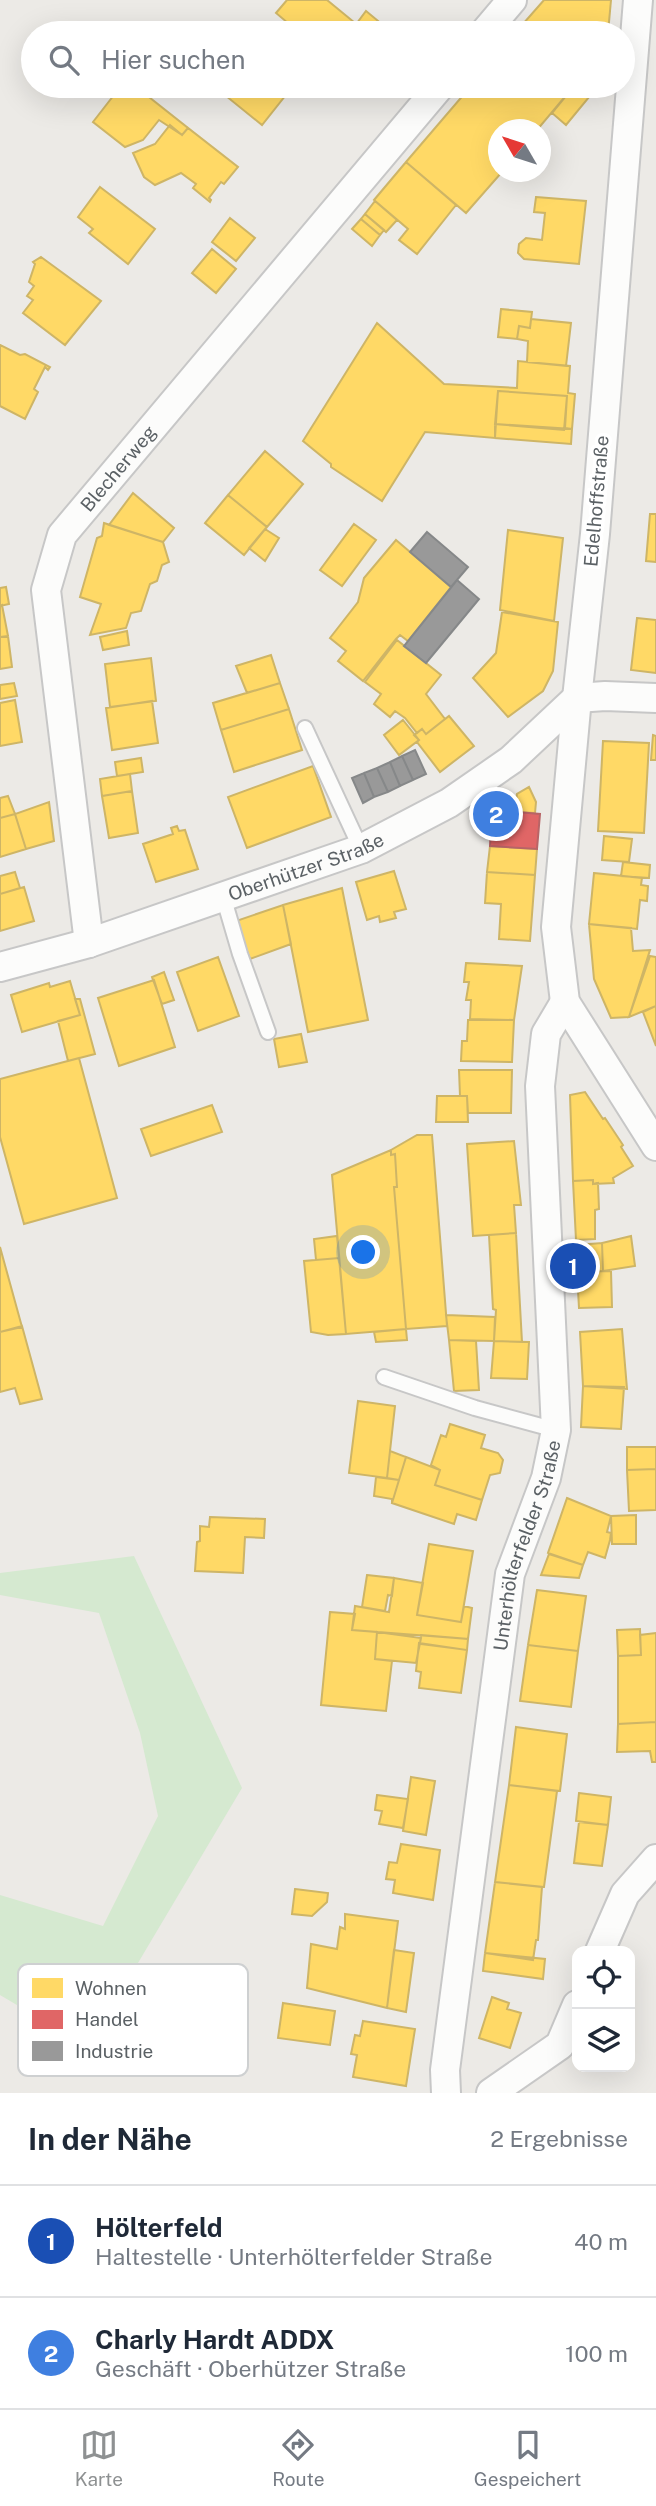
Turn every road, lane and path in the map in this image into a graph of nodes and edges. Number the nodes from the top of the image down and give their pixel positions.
1 (512, 0) edge
2 (638, 0) edge
3 (494, 21) edge
4 (635, 37) edge
5 (430, 98) edge
6 (630, 98) edge
7 (577, 698) junction
8 (656, 698) edge
9 (305, 729) dead end
10 (360, 849) junction
11 (223, 896) junction
12 (89, 943) junction
13 (0, 967) edge
14 (565, 1002) junction
15 (268, 1032) dead end
16 (656, 1146) edge
17 (383, 1377) dead end
18 (556, 1430) junction
19 (656, 1859) edge
20 (602, 1946) edge
21 (575, 2009) edge
22 (446, 2093) edge
23 (491, 2093) edge

1 - 3 street
2 - 4 street, Edelhoffstraße
5 - 12 street, Blecherweg
6 - 7 street, Edelhoffstraße
7 - 8 street
7 - 10 street, Oberhützer Straße
7 - 14 street, Edelhoffstraße
9 - 10 lane
10 - 11 street, Oberhützer Straße
11 - 12 street, Oberhützer Straße
11 - 15 lane
12 - 13 street, Oberhützer Straße
14 - 16 street
14 - 18 street, Unterhölterfelder Straße
17 - 18 lane
18 - 22 street, Unterhölterfelder Straße
19 - 20 street
21 - 23 street

